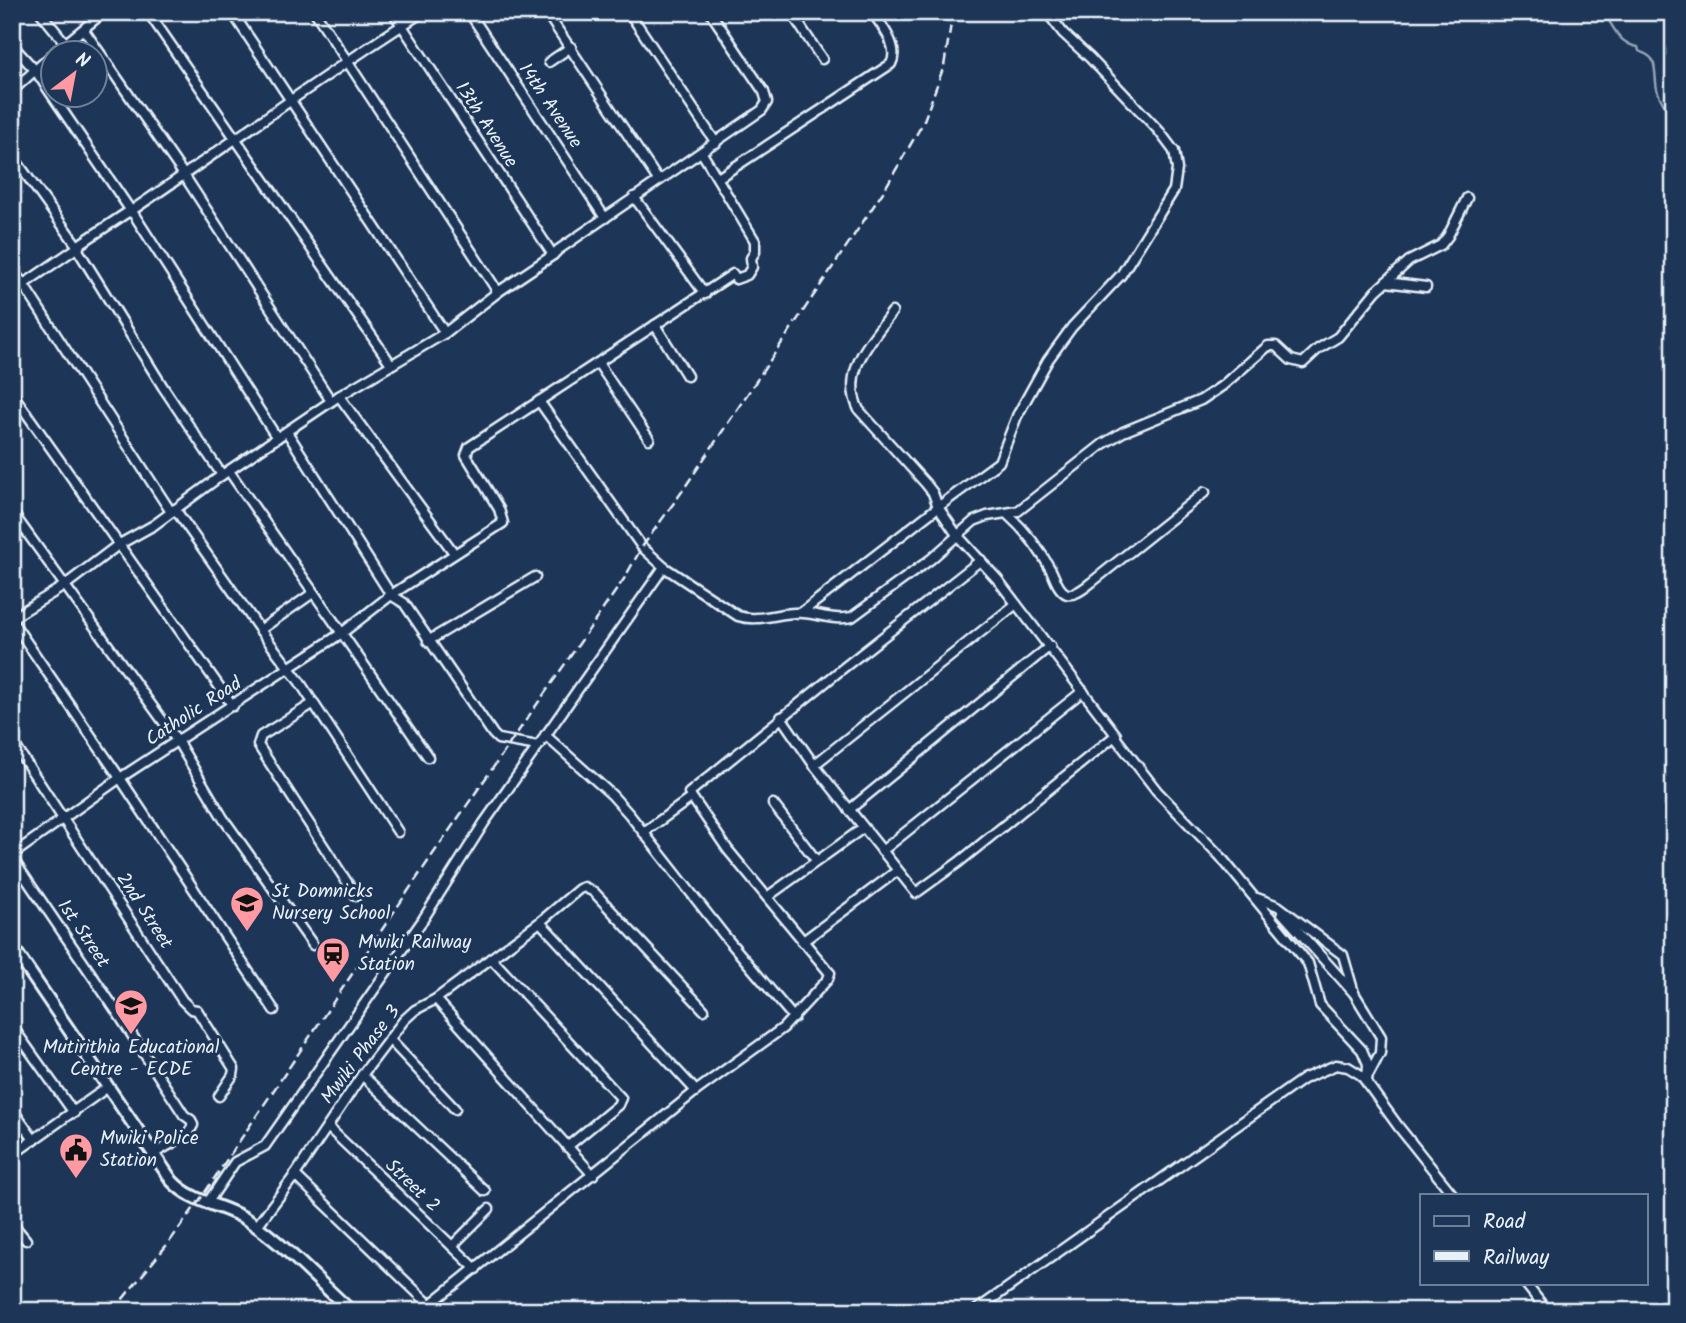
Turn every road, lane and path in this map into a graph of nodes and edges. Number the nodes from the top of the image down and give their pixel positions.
1 (40, 12) edge
2 (104, 12) edge
3 (148, 12) edge
4 (232, 12) edge
5 (315, 12) edge
6 (393, 12) edge
7 (423, 12) edge
8 (469, 12) edge
9 (546, 12) edge
10 (629, 12) edge
11 (710, 12) edge
12 (791, 12) edge
13 (872, 12) edge
14 (1047, 12) edge
15 (402, 25) junction
16 (85, 30) junction
17 (61, 38) edge
18 (74, 38) edge
19 (12, 44) edge
20 (571, 47) junction
21 (822, 58) dead end
22 (349, 62) junction
23 (549, 62) dead end
24 (38, 67) edge
25 (35, 70) junction
26 (12, 91) edge
27 (290, 99) junction
28 (236, 139) junction
29 (716, 143) junction
30 (702, 153) junction
31 (12, 155) edge
32 (184, 175) junction
33 (718, 178) junction
34 (658, 180) junction
35 (634, 197) junction
36 (1467, 198) dead end
37 (131, 211) junction
38 (605, 218) junction
39 (78, 247) junction
40 (554, 255) junction
41 (12, 271) edge
42 (1386, 282) junction
43 (23, 284) junction
44 (1426, 286) dead end
45 (12, 291) edge
46 (498, 292) junction
47 (705, 294) junction
48 (892, 312) dead end
49 (655, 325) junction
50 (445, 333) junction
51 (598, 363) junction
52 (391, 364) junction
53 (687, 376) dead end
54 (12, 393) edge
55 (335, 399) junction
56 (539, 401) junction
57 (287, 432) junction
58 (277, 438) junction
59 (649, 439) dead end
60 (225, 473) junction
61 (1205, 492) dead end
62 (938, 507) junction
63 (173, 510) junction
64 (12, 512) edge
65 (1007, 514) junction
66 (957, 535) junction
67 (118, 545) junction
68 (454, 553) junction
69 (981, 560) junction
70 (664, 567) junction
71 (535, 577) dead end
72 (64, 586) junction
73 (313, 593) junction
74 (391, 595) junction
75 (1016, 604) junction
76 (802, 612) junction
77 (12, 620) edge
78 (260, 630) junction
79 (342, 633) junction
80 (428, 641) junction
81 (1049, 646) junction
82 (288, 668) junction
83 (1083, 691) junction
84 (314, 703) junction
85 (233, 706) junction
86 (781, 717) junction
87 (545, 735) junction
88 (1115, 737) junction
89 (12, 741) edge
90 (178, 742) junction
91 (538, 746) junction
92 (428, 757) dead end
93 (814, 765) junction
94 (120, 778) junction
95 (691, 798) junction
96 (773, 804) dead end
97 (849, 810) junction
98 (64, 818) junction
99 (863, 828) junction
100 (398, 832) dead end
101 (644, 832) junction
102 (883, 851) junction
103 (12, 857) edge
104 (816, 860) junction
105 (897, 871) junction
106 (356, 896) dead end
107 (767, 897) junction
108 (1254, 897) junction
109 (1276, 905) junction
110 (540, 922) junction
111 (802, 942) junction
112 (313, 945) dead end
113 (12, 946) edge
114 (491, 958) junction
115 (1354, 993) junction
116 (436, 999) junction
117 (274, 1010) dead end
118 (704, 1010) dead end
119 (794, 1018) junction
120 (12, 1026) edge
121 (389, 1039) junction
122 (362, 1075) junction
123 (1367, 1080) junction
124 (108, 1087) junction
125 (696, 1091) junction
126 (219, 1097) dead end
127 (12, 1109) edge
128 (455, 1109) dead end
129 (74, 1113) junction
130 (328, 1127) junction
131 (34, 1140) junction
132 (567, 1147) junction
133 (153, 1154) junction
134 (12, 1155) edge
135 (295, 1175) junction
136 (593, 1175) junction
137 (485, 1191) dead end
138 (1453, 1194) edge
139 (208, 1202) junction
140 (489, 1209) dead end
141 (12, 1223) edge
142 (257, 1226) junction
143 (26, 1240) dead end
144 (452, 1246) junction
145 (475, 1269) junction
146 (1526, 1284) edge
147 (426, 1308) edge
148 (351, 1311) edge
149 (975, 1311) edge
150 (1547, 1311) edge

1 - 17 street
2 - 16 street
3 - 28 street
4 - 27 street
5 - 22 street
6 - 15 street, 13th Avenue
7 - 15 street
8 - 38 street, 14th Avenue
9 - 20 street
10 - 29 street
11 - 29 street
12 - 21 street
13 - 33 street
14 - 62 street
15 - 22 street
15 - 40 street, 13th Avenue
16 - 18 street
16 - 32 street
19 - 25 street
20 - 23 street
20 - 34 street
22 - 27 street
22 - 46 street
24 - 25 street
25 - 26 street
25 - 37 street
27 - 28 street
27 - 50 street
28 - 32 street
28 - 52 street
29 - 30 street
30 - 33 street
30 - 34 street
31 - 39 street
32 - 37 street
32 - 55 street
33 - 47 street
34 - 35 street
35 - 38 street
35 - 47 street
36 - 42 street
37 - 39 street
37 - 58 street
38 - 40 street
39 - 43 street
39 - 60 street
40 - 46 street
41 - 43 street
42 - 44 street
42 - 65 street
43 - 45 street
43 - 63 street
46 - 50 street
47 - 49 street
48 - 62 street
49 - 51 street
49 - 53 street
50 - 52 street
51 - 56 street
51 - 59 street
52 - 55 street
54 - 67 street
55 - 57 street
55 - 68 street
56 - 68 street, Catholic Road
56 - 70 street
57 - 58 street
57 - 74 street
58 - 60 street
60 - 63 street
60 - 73 street
61 - 65 street
62 - 66 street
62 - 76 street
63 - 67 street
63 - 78 street
64 - 72 street
65 - 66 street
66 - 69 street
66 - 76 street
67 - 72 street
67 - 85 street
68 - 74 street, Catholic Road
69 - 75 street
69 - 86 street
70 - 76 street
70 - 87 street
71 - 80 street
72 - 77 street
72 - 90 street
73 - 78 street
73 - 79 street
74 - 79 street, Catholic Road
74 - 80 street
75 - 81 street
75 - 93 street
77 - 94 street
78 - 82 street
79 - 82 street, Catholic Road
79 - 92 street
80 - 91 street
81 - 83 street
81 - 97 street
82 - 84 street
82 - 85 street, Catholic Road
83 - 88 street
83 - 102 street
84 - 100 street
84 - 106 street
85 - 90 street, Catholic Road
86 - 93 street
86 - 95 street
87 - 91 street
87 - 101 street
88 - 105 street
88 - 108 street
89 - 98 street, 2nd Street
90 - 94 street, Catholic Road
90 - 112 street
91 - 139 street
93 - 97 street
94 - 98 street, Catholic Road
94 - 117 street
95 - 101 street
95 - 107 street
96 - 104 street
97 - 99 street
98 - 103 street, Catholic Road
98 - 126 street, 2nd Street
99 - 102 street
99 - 104 street
101 - 119 street
102 - 105 street
103 - 133 street, 1st Street
104 - 107 street
105 - 111 street
107 - 111 street
108 - 109 street
108 - 123 street
109 - 115 street
109 - 115 street
110 - 114 street, Mwiki Phase 3
110 - 118 street, Mwiki Phase 3
110 - 125 street
111 - 119 street
113 - 124 main road
114 - 116 street, Mwiki Phase 3
114 - 132 street
115 - 123 street
116 - 121 street, Mwiki Phase 3
116 - 132 street
119 - 125 street
120 - 129 street
121 - 122 street, Mwiki Phase 3
121 - 128 street
122 - 130 street, Mwiki Phase 3
122 - 137 street
123 - 138 street
123 - 149 street
124 - 129 street
124 - 133 main road
125 - 136 street
127 - 131 street
129 - 131 street
130 - 135 street, Mwiki Phase 3
130 - 144 street, Street 2
131 - 134 street
132 - 136 street
133 - 139 main road
135 - 142 street, Mwiki Phase 3
135 - 147 street
136 - 145 street
139 - 142 main road
140 - 144 street
141 - 143 street
142 - 148 main road
144 - 145 street, Street 2
145 - 147 street
146 - 150 street

